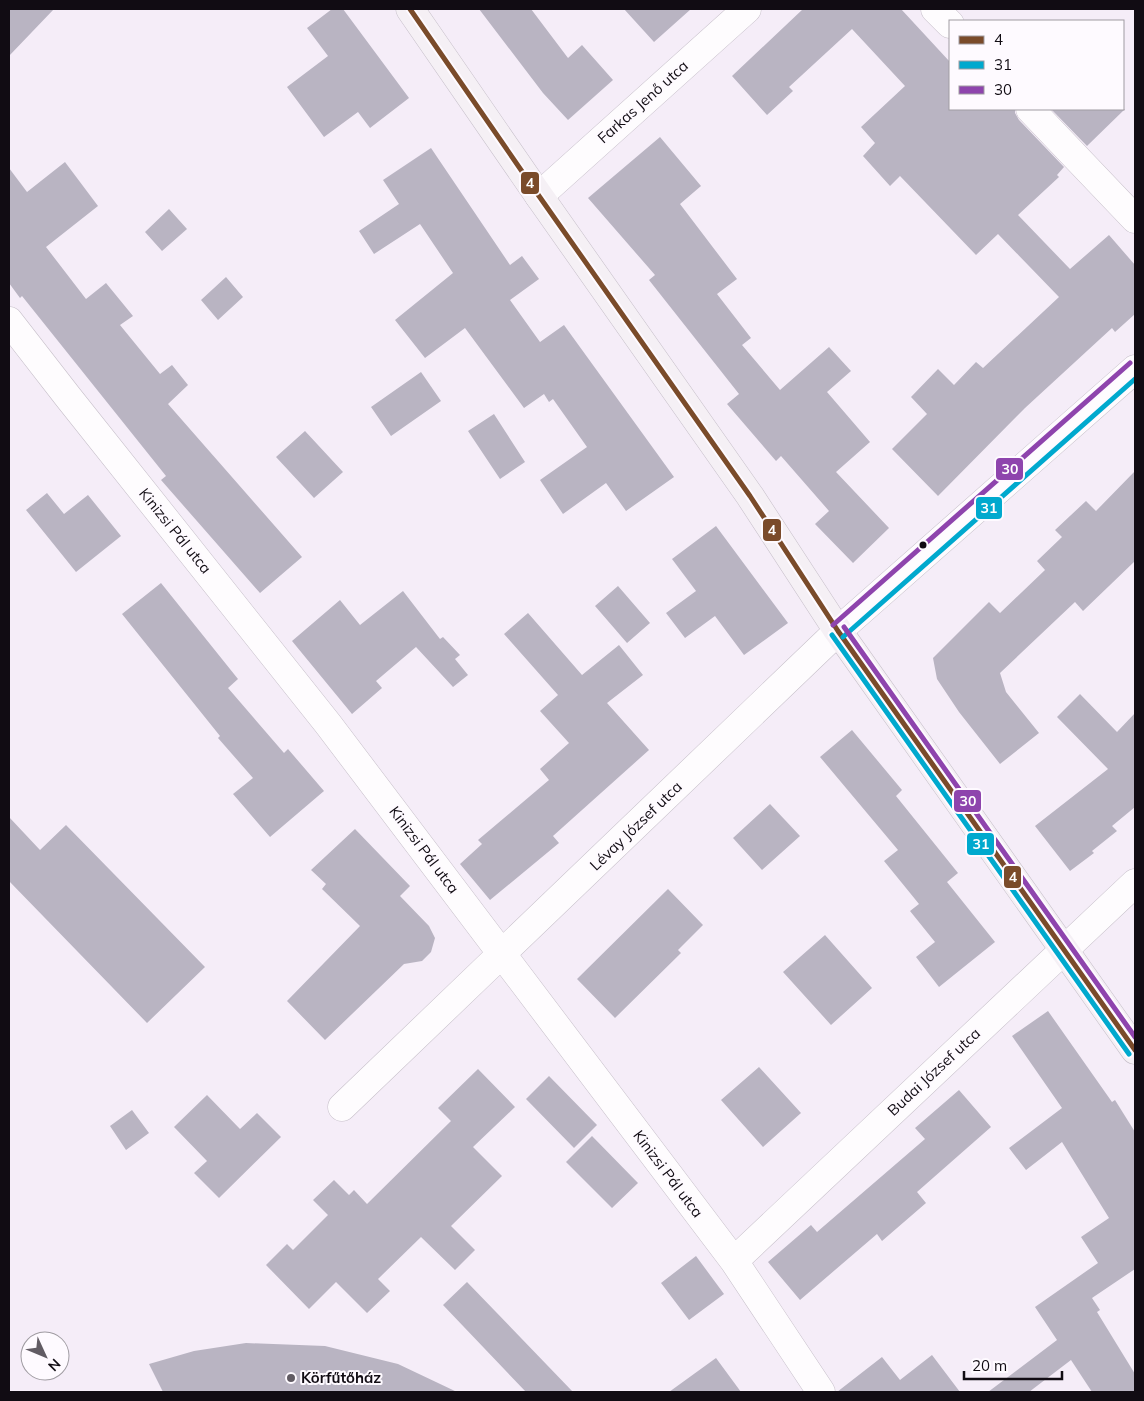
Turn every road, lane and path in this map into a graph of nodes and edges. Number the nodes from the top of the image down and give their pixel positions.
1 (410, 9) edge
2 (747, 9) edge
3 (935, 9) edge
4 (949, 23) edge
5 (1031, 110) edge
6 (539, 196) junction
7 (1135, 219) edge
8 (9, 321) edge
9 (1135, 369) edge
10 (838, 631) junction
11 (1135, 883) edge
12 (1064, 950) junction
13 (503, 954) junction
14 (1135, 1050) edge
15 (342, 1107) dead end
16 (734, 1261) junction
17 (821, 1392) edge

1 - 6 street
2 - 6 street, Farkas Jenő utca
3 - 4 street
5 - 7 street
6 - 10 street
8 - 13 street, Kinizsi Pál utca
9 - 10 street, Lévay József utca
10 - 12 street
10 - 13 street, Lévay József utca
11 - 12 street, Budai József utca
12 - 14 street
12 - 16 street, Budai József utca
13 - 15 street, Lévay József utca
13 - 16 street, Kinizsi Pál utca
16 - 17 street, Kinizsi Pál utca

